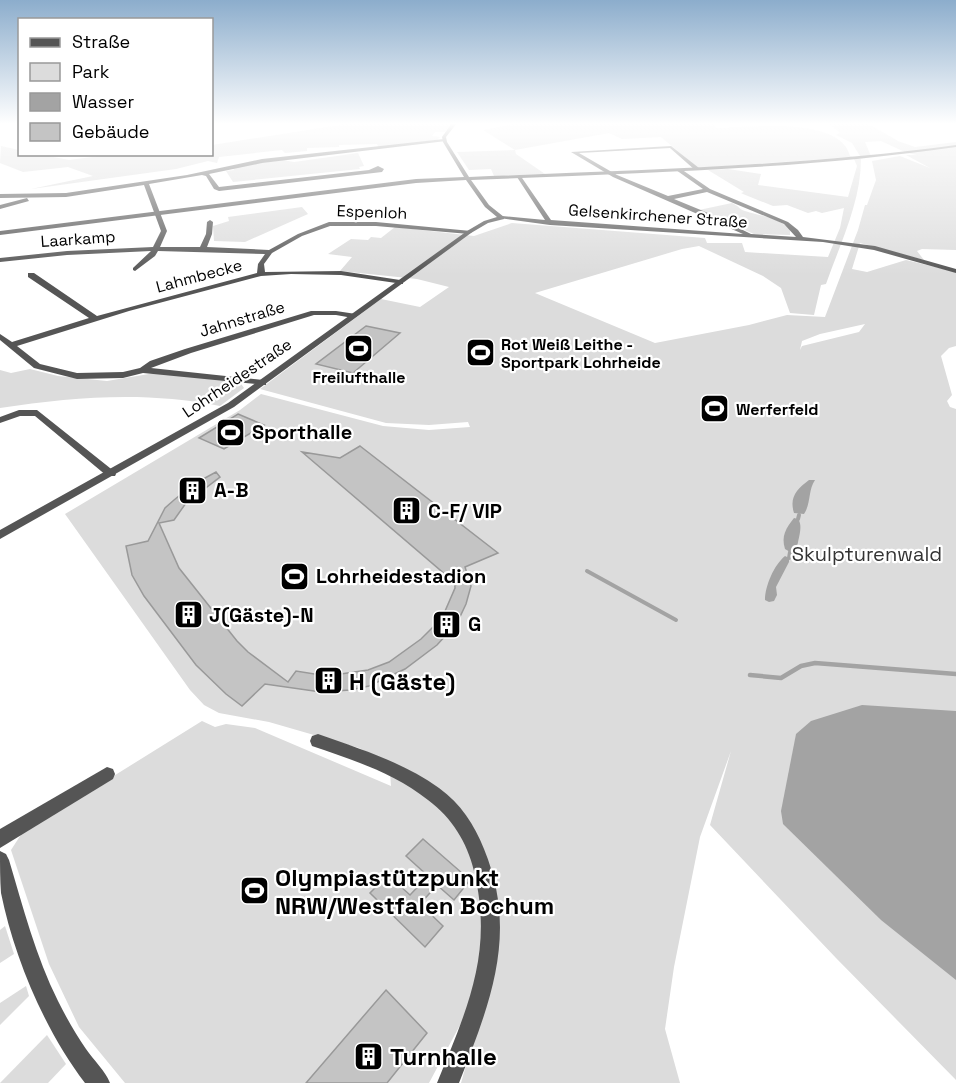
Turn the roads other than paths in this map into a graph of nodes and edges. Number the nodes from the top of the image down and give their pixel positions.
1 (203, 174) joint
2 (344, 174) edge
3 (464, 174) edge
4 (599, 174) edge
5 (612, 174) edge
6 (684, 174) edge
7 (520, 177) junction
8 (467, 179) junction
9 (146, 183) junction
10 (708, 190) junction
11 (0, 196) edge
12 (36, 197) junction
13 (668, 198) junction
14 (0, 207) edge
15 (158, 213) junction
16 (499, 217) junction
17 (210, 222) dead end
18 (550, 223) junction
19 (469, 232) junction
20 (0, 233) edge
21 (751, 236) junction
22 (800, 238) junction
23 (157, 248) junction
24 (203, 248) junction
25 (270, 252) junction
26 (0, 260) edge
27 (135, 269) dead end
28 (956, 271) edge
29 (261, 274) junction
30 (31, 275) dead end
31 (400, 282) junction
32 (353, 316) junction
33 (95, 318) junction
34 (0, 336) edge
35 (10, 345) junction
36 (143, 370) junction
37 (263, 383) junction
38 (0, 420) edge
39 (111, 474) junction
40 (0, 535) edge
41 (318, 741) dead end
42 (107, 774) dead end
43 (0, 840) edge
44 (0, 860) edge
45 (99, 1083) edge
46 (448, 1083) edge

1 - 2 street
1 - 9 street
3 - 8 street
4 - 7 street
5 - 13 street
6 - 10 street
7 - 8 street
7 - 18 street
8 - 15 street
8 - 16 street
9 - 12 street
9 - 15 street
10 - 13 street
10 - 22 street
11 - 12 street
12 - 14 street
13 - 21 street
15 - 20 street
15 - 23 street
16 - 18 street, Gelsenkirchener Straße
16 - 19 street, Lohrheidestraße
17 - 24 street
18 - 21 street, Gelsenkirchener Straße
19 - 25 street, Espenloh
19 - 31 street, Lohrheidestraße
21 - 22 street, Gelsenkirchener Straße
22 - 28 street, Gelsenkirchener Straße
23 - 24 street, Laarkamp
23 - 26 street, Laarkamp
23 - 27 street
24 - 25 street, Laarkamp
25 - 29 street
29 - 31 street, Lahmbecke
29 - 33 street, Lahmbecke
30 - 33 street
31 - 32 street, Lohrheidestraße
32 - 36 street, Jahnstraße
32 - 37 street, Lohrheidestraße
33 - 35 street, Lahmbecke
34 - 35 street, Jahnstraße
35 - 36 street, Jahnstraße
36 - 37 street, Jahnstraße
37 - 39 street, Lohrheidestraße
38 - 39 street
39 - 40 street, Lohrheidestraße
41 - 46 street
42 - 43 street
44 - 45 street

